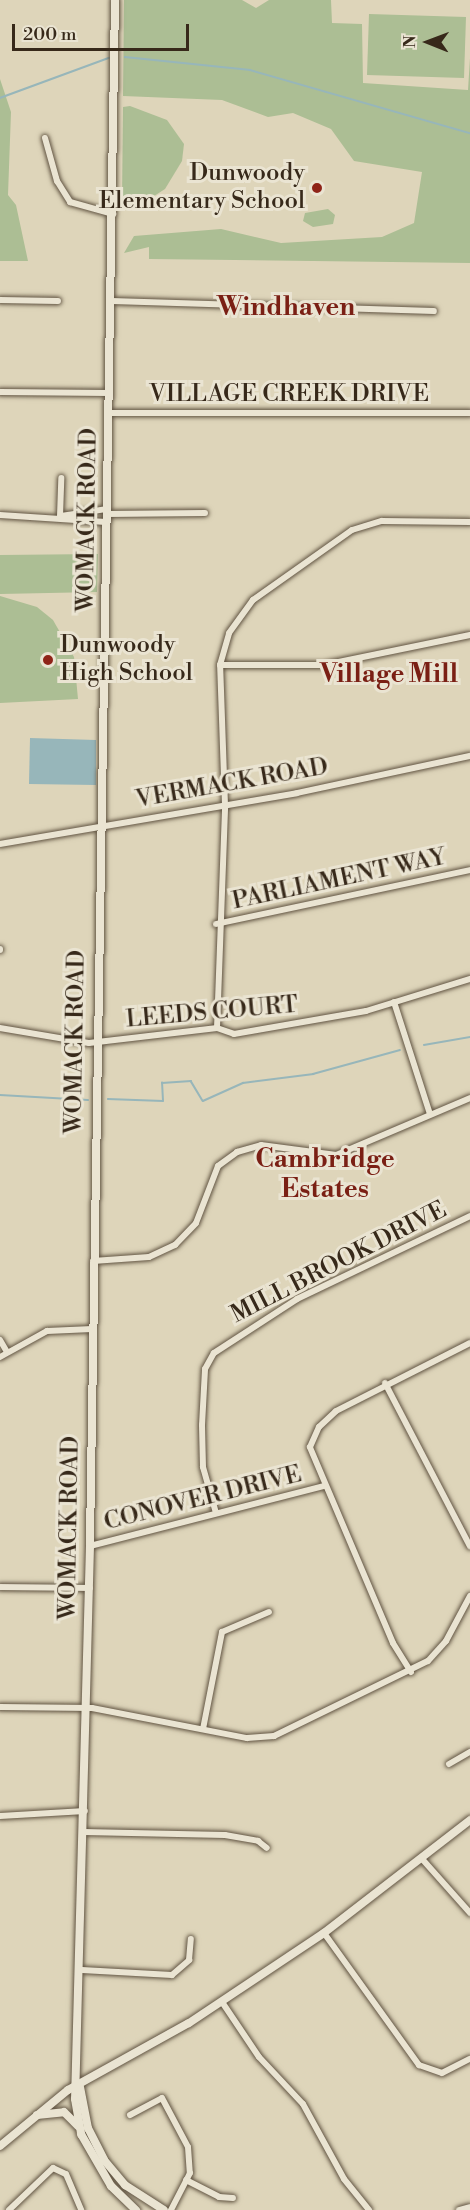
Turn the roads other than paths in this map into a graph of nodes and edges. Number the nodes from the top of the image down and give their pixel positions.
1 (115, 0) edge
2 (45, 138) dead end
3 (113, 214) junction
4 (0, 300) edge
5 (58, 301) dead end
6 (112, 301) junction
7 (434, 311) dead end
8 (0, 392) edge
9 (109, 393) junction
10 (109, 413) junction
11 (470, 413) edge
12 (61, 478) dead end
13 (205, 513) dead end
14 (0, 515) edge
15 (107, 515) junction
16 (60, 516) junction
17 (95, 516) junction
18 (470, 522) edge
19 (470, 635) edge
20 (220, 665) junction
21 (470, 756) edge
22 (225, 805) junction
23 (100, 826) junction
24 (0, 844) edge
25 (470, 870) edge
26 (216, 924) junction
27 (470, 979) edge
28 (394, 1002) junction
29 (0, 1028) edge
30 (217, 1029) junction
31 (96, 1043) junction
32 (470, 1098) edge
33 (430, 1114) junction
34 (470, 1216) edge
35 (93, 1261) junction
36 (92, 1329) junction
37 (0, 1340) edge
38 (470, 1342) edge
39 (7, 1352) junction
40 (0, 1357) edge
41 (385, 1383) junction
42 (324, 1486) junction
43 (216, 1513) junction
44 (90, 1546) junction
45 (470, 1546) edge
46 (0, 1587) edge
47 (90, 1588) junction
48 (470, 1596) edge
49 (269, 1612) dead end
50 (411, 1672) junction
51 (0, 1707) edge
52 (86, 1708) junction
53 (203, 1729) junction
54 (470, 1752) edge
55 (449, 1764) dead end
56 (85, 1810) junction
57 (0, 1816) edge
58 (470, 1820) edge
59 (84, 1832) junction
60 (267, 1848) dead end
61 (423, 1860) junction
62 (470, 1913) edge
63 (324, 1933) junction
64 (191, 1939) dead end
65 (82, 1970) junction
66 (222, 2002) junction
67 (470, 2059) edge
68 (79, 2084) junction
69 (35, 2115) junction
70 (130, 2115) dead end
71 (78, 2126) junction
72 (0, 2146) edge
73 (186, 2180) junction
74 (233, 2198) dead end
75 (470, 2207) edge
76 (9, 2210) edge
77 (81, 2210) edge
78 (135, 2210) edge
79 (164, 2210) edge
80 (171, 2210) edge
81 (369, 2210) edge
82 (459, 2210) edge

1 - 3 street, WOMACK ROAD
2 - 3 street
3 - 6 street, WOMACK ROAD
4 - 5 street
6 - 7 street
6 - 9 street, WOMACK ROAD
8 - 9 street
9 - 10 street, WOMACK ROAD
10 - 11 street, VILLAGE CREEK DRIVE
10 - 15 street, WOMACK ROAD
12 - 16 street
13 - 15 street
14 - 16 street
15 - 17 street
15 - 17 street
15 - 23 street, WOMACK ROAD
16 - 17 street
18 - 20 street
19 - 20 street
20 - 22 street
21 - 22 street, VERMACK ROAD
22 - 23 street, VERMACK ROAD
22 - 26 street
23 - 24 street, VERMACK ROAD
23 - 31 street, WOMACK ROAD
25 - 26 street, PARLIAMENT WAY
26 - 30 street
27 - 28 street, LEEDS COURT
28 - 30 street, LEEDS COURT
28 - 33 street
29 - 31 street, LEEDS COURT
30 - 31 street, LEEDS COURT
31 - 35 street, WOMACK ROAD
32 - 33 street
33 - 35 street
34 - 43 street, MILL BROOK DRIVE
35 - 36 street, WOMACK ROAD
36 - 39 street
36 - 44 street, WOMACK ROAD
37 - 39 street
38 - 41 street
39 - 40 street
41 - 42 street
41 - 45 street
42 - 43 street, CONOVER DRIVE
42 - 50 street
43 - 44 street, CONOVER DRIVE
44 - 47 street, WOMACK ROAD
46 - 47 street
47 - 52 street, WOMACK ROAD
48 - 50 street
49 - 53 street
50 - 53 street
51 - 52 street
52 - 53 street
52 - 56 street, WOMACK ROAD
54 - 55 street
56 - 57 street
56 - 59 street, WOMACK ROAD
58 - 61 street
59 - 60 street
59 - 65 street, WOMACK ROAD
61 - 62 street
61 - 63 street
63 - 66 street
63 - 67 street
64 - 65 street
65 - 68 street, WOMACK ROAD
66 - 68 street
66 - 81 street
68 - 69 street
68 - 71 street
68 - 79 street
69 - 71 street
69 - 72 street
70 - 73 street
71 - 78 street
73 - 74 street
73 - 80 street
75 - 82 street
76 - 77 street

